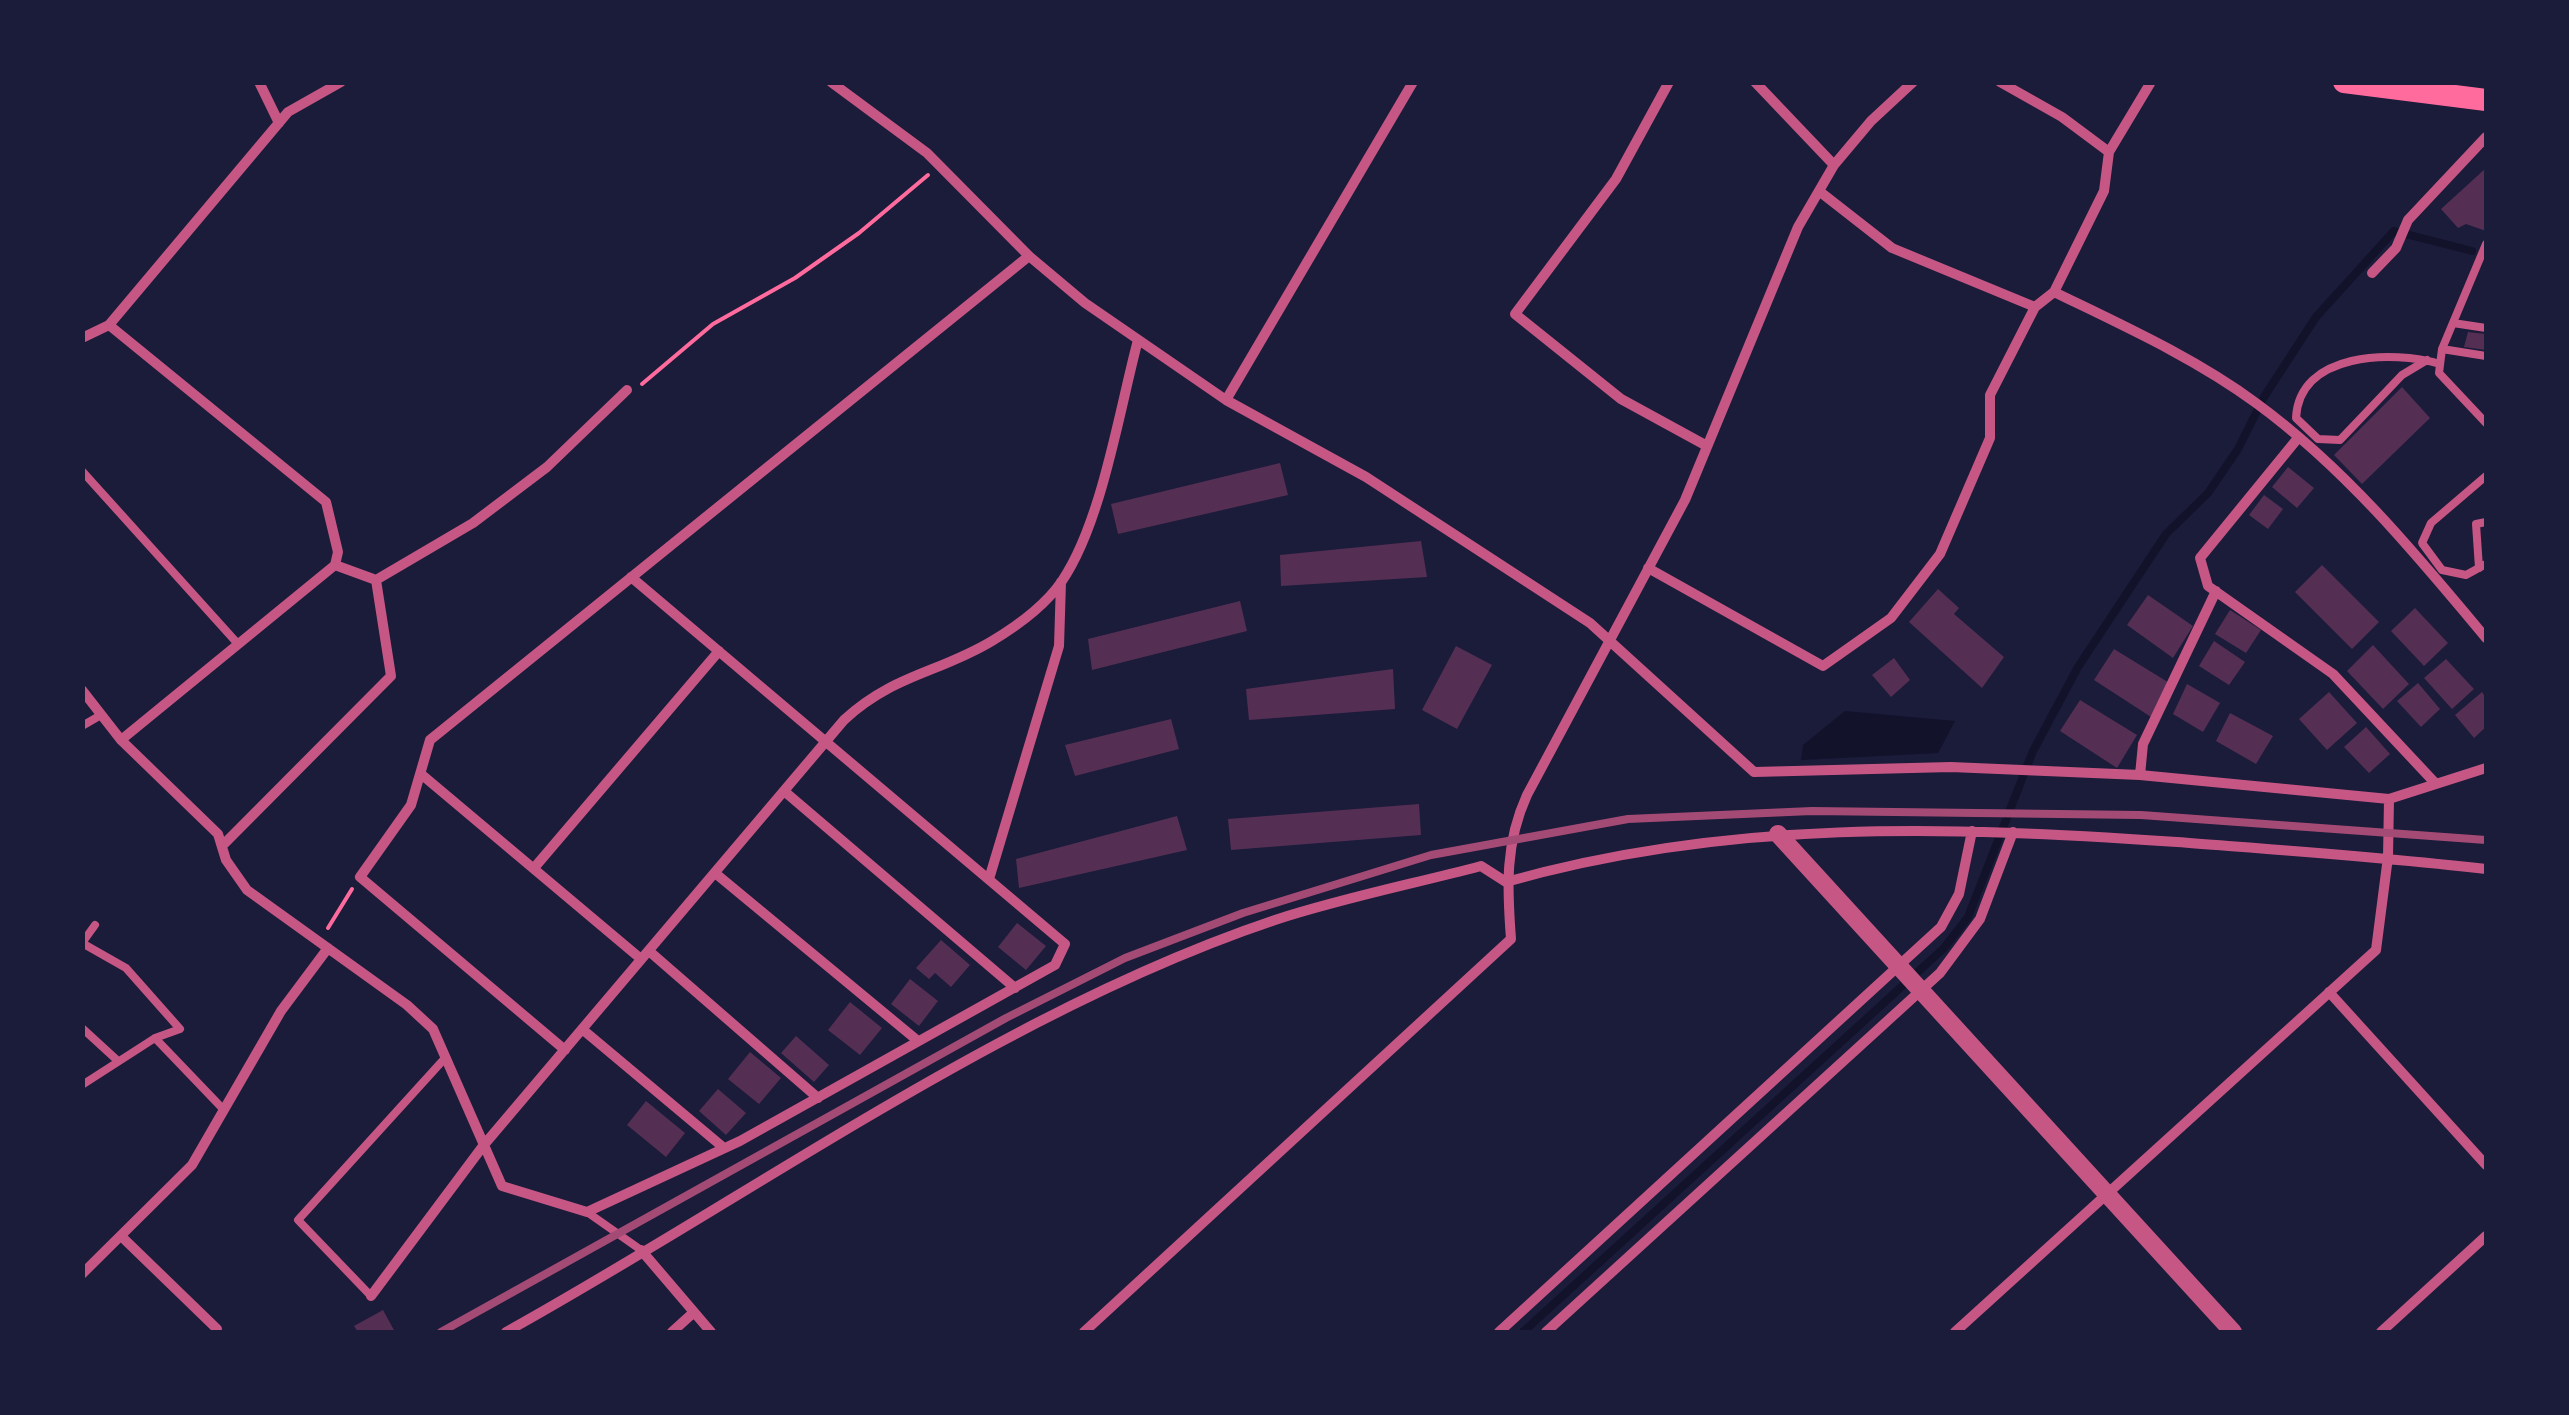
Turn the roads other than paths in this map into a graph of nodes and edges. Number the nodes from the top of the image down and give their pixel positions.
1 (260, 82) edge
2 (340, 82) edge
3 (831, 82) edge
4 (1413, 82) edge
5 (1669, 82) edge
6 (1754, 82) edge
7 (1913, 82) edge
8 (2000, 82) edge
9 (2151, 82) edge
10 (2348, 83) edge
11 (2486, 100) edge
12 (278, 124) junction
13 (2486, 137) edge
14 (2110, 152) junction
15 (1834, 166) junction
16 (1819, 191) junction
17 (2486, 244) edge
18 (1029, 256) junction
19 (2372, 273) dead end
20 (2054, 292) junction
21 (2035, 307) junction
22 (2453, 324) junction
23 (110, 325) junction
24 (2486, 328) edge
25 (82, 338) edge
26 (1138, 340) junction
27 (2442, 349) junction
28 (2486, 356) edge
29 (2426, 360) junction
30 (2440, 364) junction
31 (627, 390) road end
32 (1226, 400) junction
33 (2486, 423) edge
34 (2298, 438) junction
35 (1707, 446) junction
36 (82, 470) edge
37 (2486, 476) edge
38 (2486, 522) edge
39 (335, 565) junction
40 (2483, 566) edge
41 (1648, 568) junction
42 (2434, 568) junction
43 (631, 578) junction
44 (376, 580) junction
45 (1061, 582) junction
46 (2216, 591) junction
47 (1609, 638) junction
48 (2486, 638) edge
49 (238, 644) junction
50 (719, 651) junction
51 (82, 690) edge
52 (101, 715) junction
53 (82, 726) edge
54 (121, 740) junction
55 (826, 741) junction
56 (2486, 768) edge
57 (421, 774) junction
58 (2140, 775) junction
59 (2436, 784) junction
60 (784, 791) junction
61 (2389, 799) junction
62 (1972, 832) junction
63 (2010, 832) junction
64 (1778, 834) junction
65 (222, 846) junction
66 (2388, 857) junction
67 (534, 868) junction
68 (2486, 870) edge
69 (715, 873) junction
70 (989, 879) junction
71 (1506, 882) junction
72 (95, 925) dead end
73 (82, 943) edge
74 (324, 946) junction
75 (645, 955) junction
76 (1900, 968) junction
77 (1015, 988) junction
78 (1919, 989) junction
79 (2329, 992) junction
80 (82, 1028) edge
81 (582, 1029) junction
82 (155, 1038) junction
83 (918, 1041) junction
84 (565, 1050) junction
85 (448, 1056) junction
86 (118, 1061) junction
87 (82, 1085) edge
88 (818, 1098) junction
89 (224, 1110) junction
90 (483, 1146) junction
91 (724, 1148) junction
92 (2486, 1165) edge
93 (2107, 1194) junction
94 (586, 1212) junction
95 (121, 1236) junction
96 (2486, 1236) edge
97 (641, 1250) junction
98 (82, 1274) edge
99 (370, 1296) joint
100 (693, 1313) junction
101 (217, 1329) dead end
102 (506, 1332) edge
103 (672, 1332) edge
104 (711, 1332) edge
105 (1084, 1332) edge
106 (1500, 1332) edge
107 (1546, 1332) edge
108 (1955, 1332) edge
109 (2234, 1332) edge
110 (2382, 1332) edge

1 - 12 street
2 - 12 street
3 - 18 street
4 - 32 street
5 - 35 street
6 - 15 street
7 - 15 street
8 - 14 street
9 - 14 street
10 - 11 main road
12 - 23 street
13 - 19 street
14 - 20 street
15 - 16 street
16 - 21 street
16 - 35 street
17 - 22 lane
18 - 26 street
18 - 43 street
20 - 21 street
20 - 34 street
21 - 41 street
22 - 24 lane
22 - 27 lane
23 - 25 street
23 - 39 street
26 - 32 street
26 - 45 street
27 - 28 lane
27 - 30 lane
29 - 29 lane
29 - 30 lane
30 - 33 lane
31 - 44 street
32 - 47 street
34 - 42 street
34 - 46 street
35 - 41 street
36 - 49 lane
37 - 42 lane
38 - 40 lane
39 - 44 street
39 - 49 street
40 - 42 lane
41 - 47 street
42 - 48 street
43 - 50 street
43 - 57 street
44 - 65 street
45 - 55 street
45 - 70 street
46 - 58 street
46 - 59 street
47 - 58 street
47 - 71 street
49 - 54 street
50 - 55 street
50 - 67 street
51 - 52 street
52 - 53 lane
52 - 54 street
54 - 65 street
55 - 60 street
55 - 70 street
56 - 59 street
57 - 67 street
57 - 84 street
58 - 61 street
59 - 61 street
60 - 69 street
60 - 77 street
61 - 66 street
62 - 63 street
62 - 64 street
62 - 76 street
63 - 66 street
63 - 78 street
64 - 71 street
64 - 76 street
65 - 74 street
66 - 68 street
66 - 79 street
67 - 75 street
69 - 75 street
69 - 83 street
70 - 77 street
71 - 97 street
71 - 105 street
72 - 73 lane
73 - 82 lane
74 - 85 street
74 - 89 street
75 - 81 street
75 - 88 street
76 - 78 street
76 - 106 street
77 - 83 street
78 - 93 street
78 - 107 street
79 - 92 street
79 - 93 street
80 - 86 lane
81 - 84 street
81 - 91 street
82 - 86 lane
82 - 89 lane
83 - 88 street
84 - 90 street
85 - 90 street
85 - 99 lane
86 - 87 lane
88 - 91 street
89 - 95 street
90 - 94 street
90 - 99 street
91 - 94 street
93 - 108 street
93 - 109 street
94 - 97 lane
95 - 98 street
95 - 101 street
96 - 110 street
97 - 100 street
97 - 102 street
100 - 103 street
100 - 104 street

